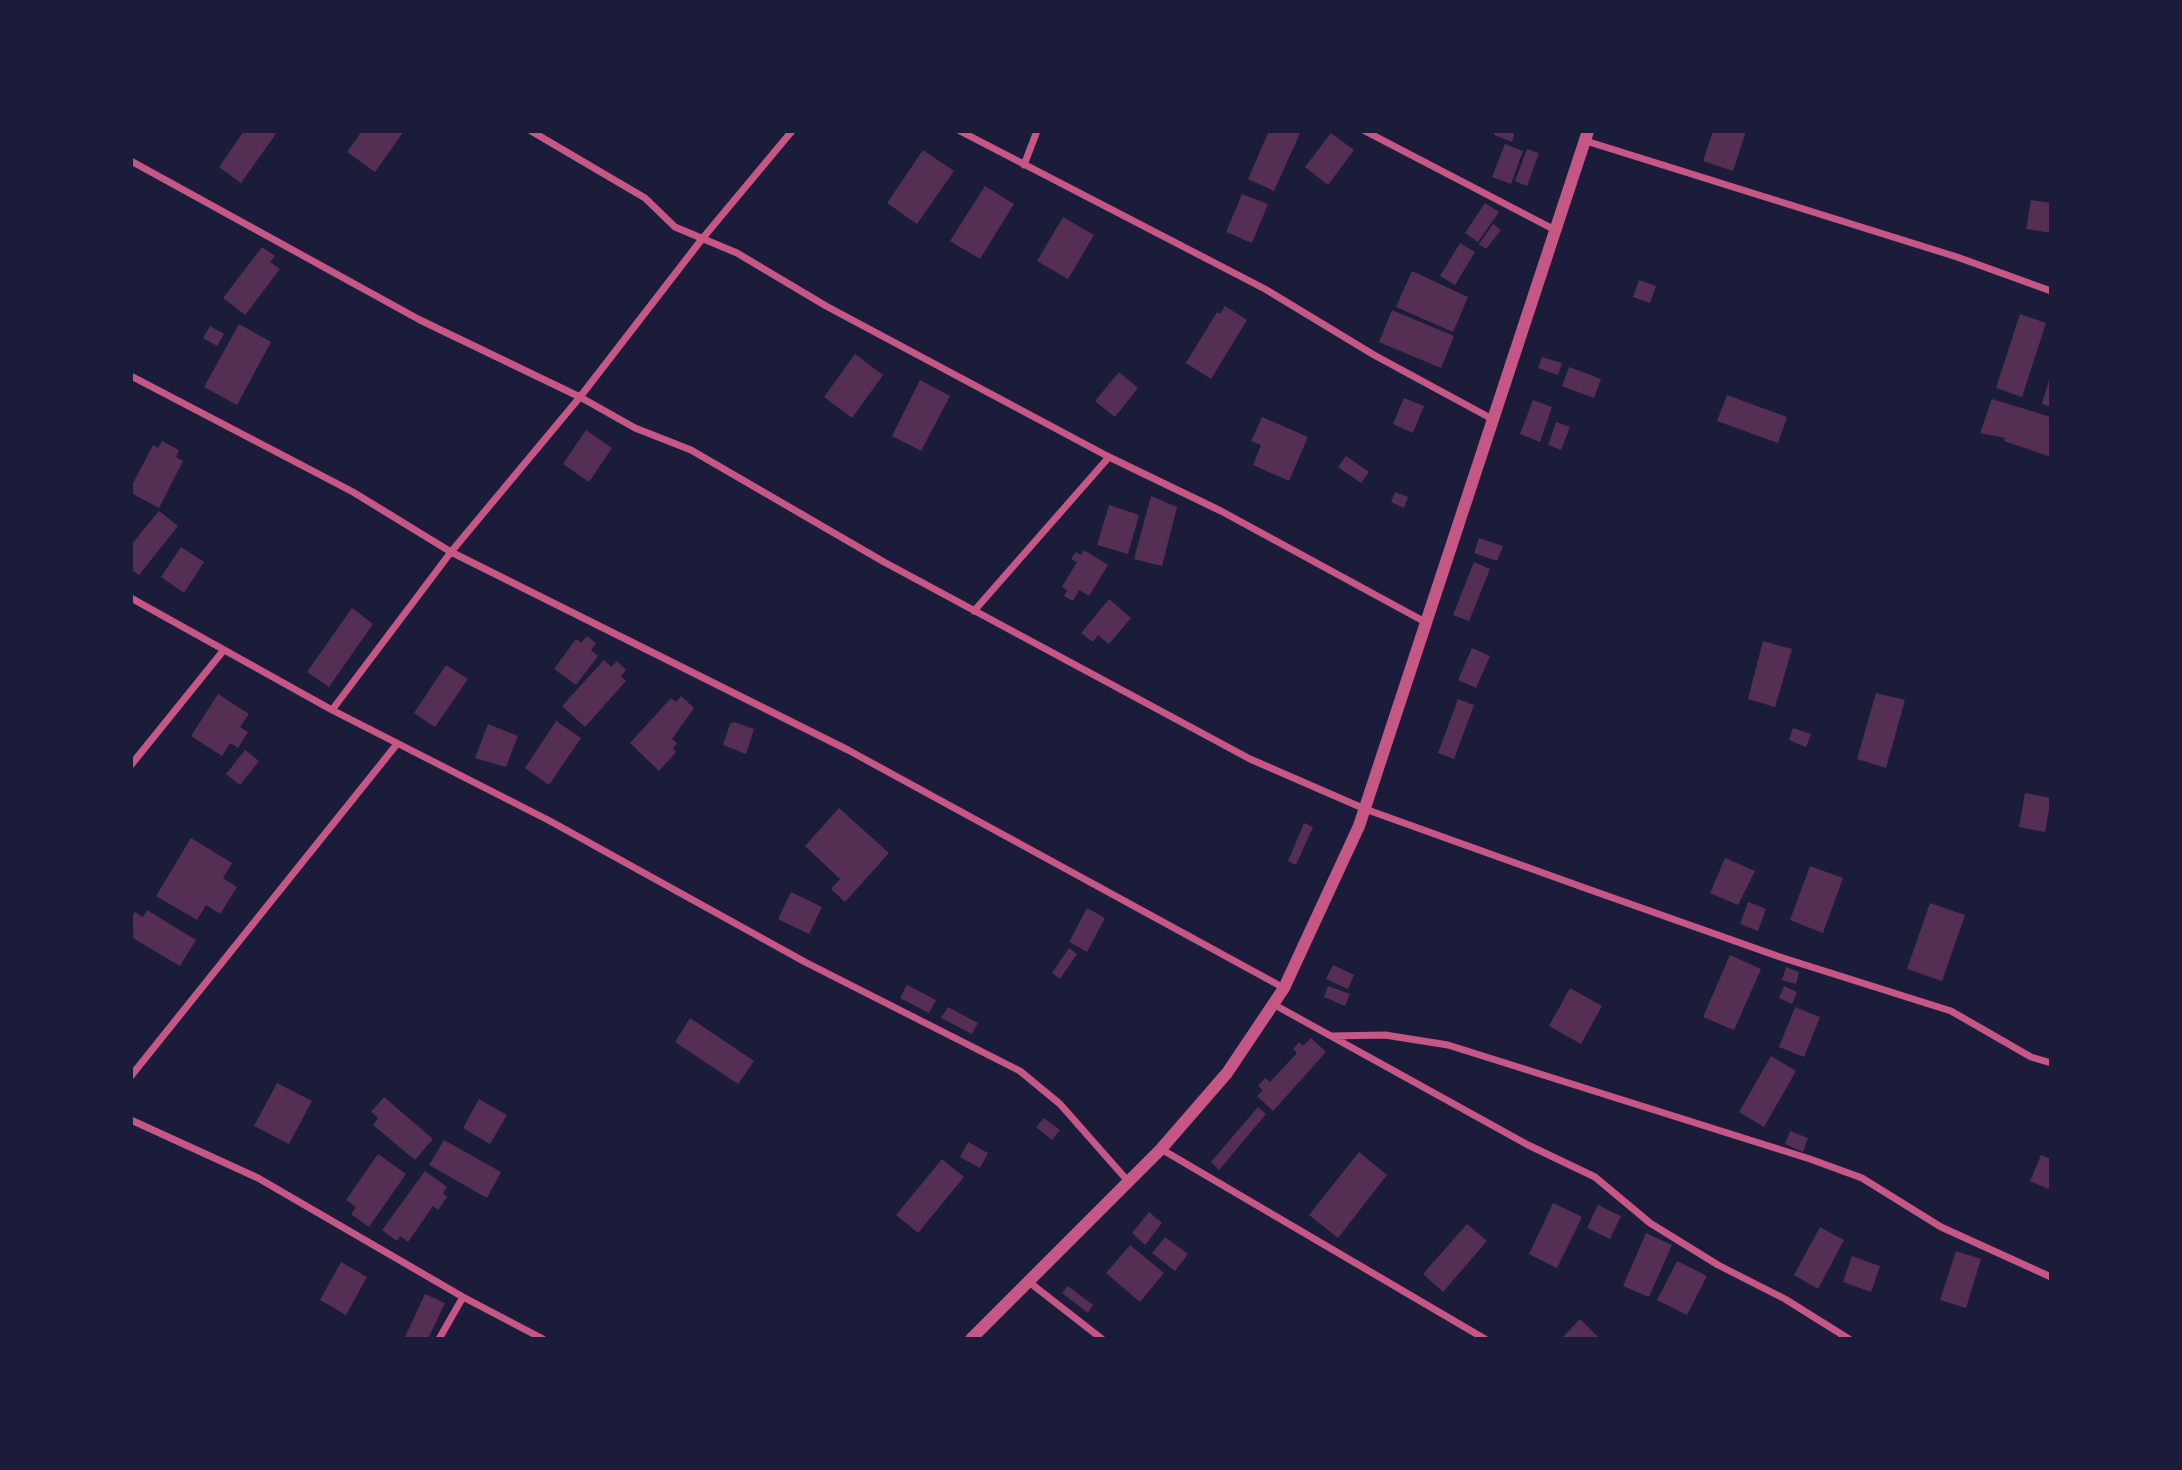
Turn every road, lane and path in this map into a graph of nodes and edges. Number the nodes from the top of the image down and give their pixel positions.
1 (531, 131) edge
2 (792, 131) edge
3 (960, 131) edge
4 (1037, 131) edge
5 (1365, 131) edge
6 (1587, 136) edge
7 (131, 161) edge
8 (1024, 165) junction
9 (1558, 231) junction
10 (702, 239) junction
11 (2051, 291) edge
12 (131, 376) edge
13 (580, 397) junction
14 (1494, 420) junction
15 (1110, 457) junction
16 (451, 552) junction
17 (131, 598) edge
18 (974, 611) junction
19 (1428, 624) junction
20 (223, 651) junction
21 (332, 710) junction
22 (397, 744) junction
23 (131, 765) edge
24 (1365, 809) junction
25 (1284, 988) junction
26 (1273, 1004) junction
27 (1332, 1036) junction
28 (2051, 1063) edge
29 (131, 1076) edge
30 (131, 1120) edge
31 (1161, 1149) junction
32 (1126, 1180) junction
33 (2051, 1277) edge
34 (1029, 1282) junction
35 (463, 1297) junction
36 (439, 1339) edge
37 (544, 1339) edge
38 (971, 1339) edge
39 (1102, 1339) edge
40 (1485, 1339) edge
41 (1849, 1339) edge

1 - 10 street
2 - 10 street
3 - 8 street
4 - 8 street
5 - 9 street
6 - 9 street
6 - 11 street
7 - 13 street
8 - 14 street
9 - 14 street
10 - 13 street
10 - 15 street
12 - 16 street
13 - 16 street
13 - 18 street
14 - 19 street
15 - 18 street
15 - 19 street
16 - 21 street
16 - 25 street
17 - 20 street
18 - 24 street
19 - 24 street
20 - 21 street
20 - 23 street
21 - 22 street
22 - 29 street
22 - 32 street
24 - 25 street
24 - 28 street
25 - 26 street
26 - 27 street
26 - 31 street
27 - 33 street
27 - 41 street
30 - 35 street
31 - 32 street
31 - 40 street
32 - 34 street
34 - 38 street
34 - 39 street
35 - 36 street
35 - 37 street

